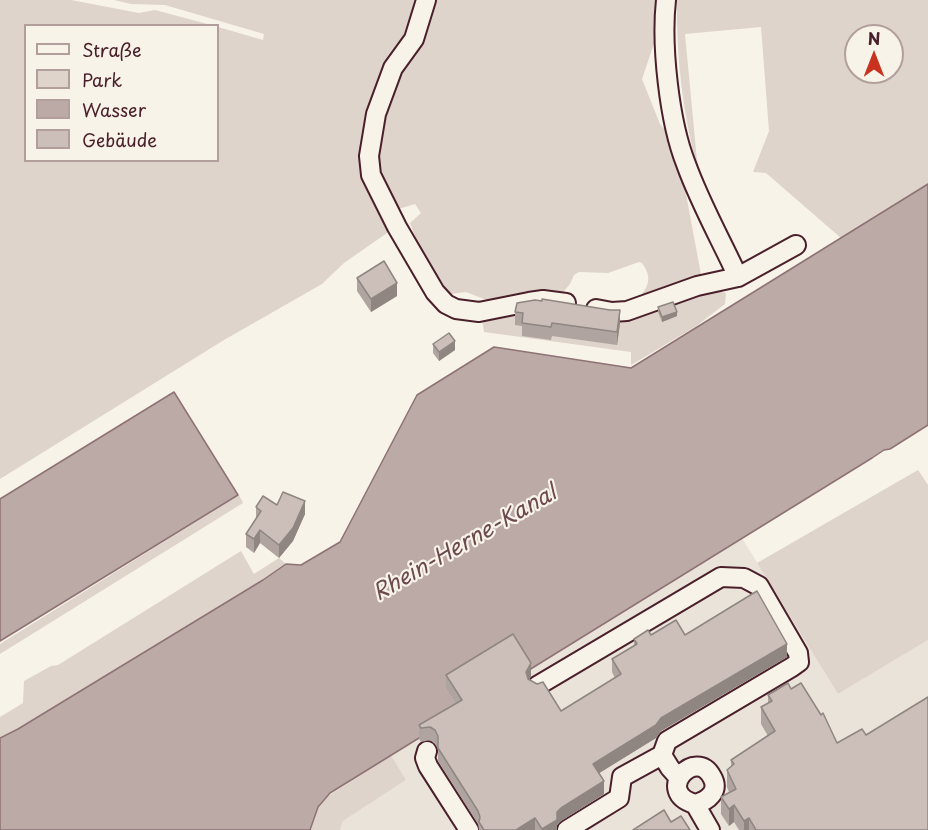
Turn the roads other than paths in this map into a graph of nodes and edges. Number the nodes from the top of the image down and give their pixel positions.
1 (426, 0) edge
2 (666, 0) edge
3 (796, 245) dead end
4 (738, 277) junction
5 (537, 686) edge
6 (427, 751) dead end
7 (662, 755) junction
8 (679, 778) junction
9 (695, 804) junction
10 (469, 830) edge
11 (567, 830) edge
12 (710, 830) edge

1 - 4 street
2 - 4 street
3 - 4 street
5 - 7 street
6 - 10 street
7 - 8 street
7 - 11 street
8 - 9 street
8 - 9 street
9 - 12 street

